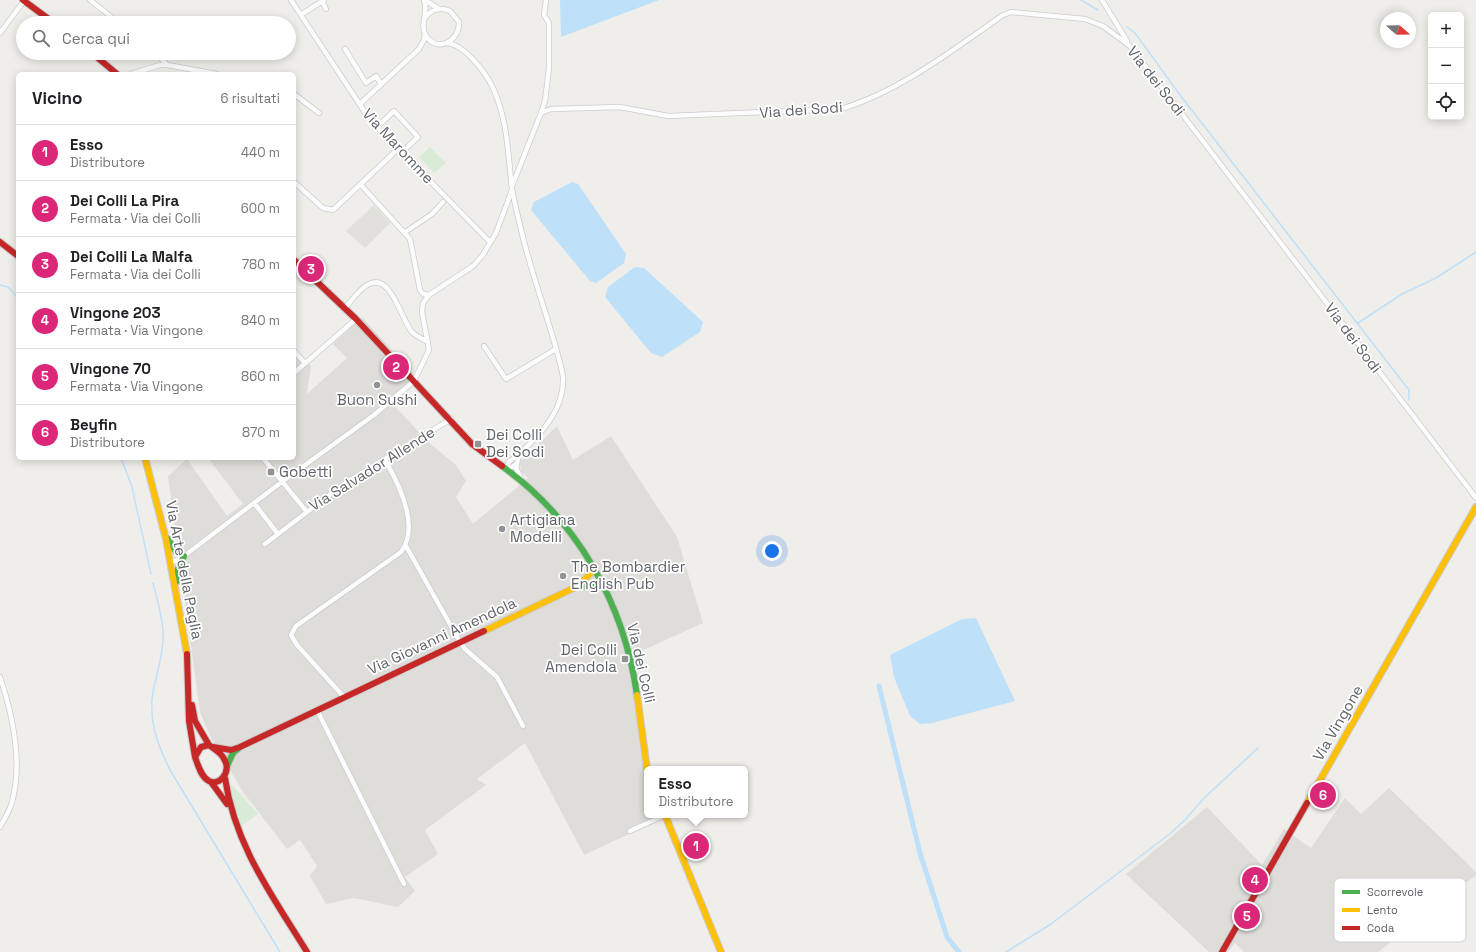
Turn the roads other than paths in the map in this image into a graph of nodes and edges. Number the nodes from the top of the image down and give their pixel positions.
1 (24, 0) edge
2 (90, 0) edge
3 (291, 0) edge
4 (424, 0) edge
5 (546, 0) edge
6 (1102, 0) edge
7 (323, 1) edge
8 (326, 9) dead end
9 (438, 9) junction
10 (302, 14) junction
11 (45, 16) edge
12 (110, 16) edge
13 (425, 18) junction
14 (0, 34) edge
15 (425, 34) junction
16 (457, 35) junction
17 (434, 42) junction
18 (447, 43) junction
19 (1130, 46) junction
20 (419, 48) junction
21 (461, 48) junction
22 (345, 49) dead end
23 (100, 60) edge
24 (163, 60) edge
25 (167, 64) junction
26 (115, 72) edge
27 (137, 72) edge
28 (197, 72) edge
29 (381, 84) junction
30 (296, 96) edge
31 (360, 104) junction
32 (319, 113) dead end
33 (541, 113) junction
34 (377, 127) junction
35 (400, 151) junction
36 (520, 170) junction
37 (510, 172) junction
38 (296, 184) edge
39 (361, 185) junction
40 (512, 188) junction
41 (442, 202) dead end
42 (404, 233) junction
43 (0, 242) edge
44 (490, 242) junction
45 (16, 254) edge
46 (296, 263) edge
47 (429, 295) junction
48 (345, 308) junction
49 (356, 319) junction
50 (428, 342) junction
51 (484, 346) dead end
52 (556, 349) junction
53 (296, 353) edge
54 (306, 363) junction
55 (296, 371) edge
56 (414, 381) junction
57 (451, 419) junction
58 (519, 454) junction
59 (146, 460) edge
60 (265, 460) edge
61 (385, 460) junction
62 (493, 460) junction
63 (510, 460) junction
64 (516, 464) junction
65 (506, 469) junction
66 (522, 480) junction
67 (283, 481) junction
68 (1476, 498) edge
69 (254, 503) junction
70 (1476, 507) edge
71 (307, 512) junction
72 (278, 534) junction
73 (166, 536) junction
74 (265, 544) dead end
75 (406, 546) junction
76 (184, 556) junction
77 (171, 563) junction
78 (595, 569) junction
79 (578, 586) junction
80 (604, 587) junction
81 (176, 589) junction
82 (460, 642) junction
83 (0, 677) edge
84 (189, 689) junction
85 (344, 697) junction
86 (318, 710) junction
87 (523, 726) dead end
88 (211, 746) junction
89 (240, 747) junction
90 (195, 756) junction
91 (227, 766) junction
92 (647, 766) edge
93 (225, 778) junction
94 (211, 781) junction
95 (230, 810) junction
96 (658, 818) edge
97 (666, 818) edge
98 (0, 827) edge
99 (630, 831) dead end
100 (404, 884) dead end
101 (307, 952) edge
102 (721, 952) edge
103 (1222, 952) edge

1 - 11 street
1 - 14 street
2 - 12 street
3 - 10 street, Via Maromme
4 - 9 street
4 - 13 street
5 - 33 street
6 - 19 street
7 - 8 street
7 - 10 street
9 - 13 street
9 - 16 street
10 - 31 street, Via Maromme
13 - 15 street
15 - 17 street
15 - 20 street
16 - 18 street
16 - 21 street
17 - 18 street
17 - 20 street
18 - 21 street
19 - 33 street, Via dei Sodi
19 - 68 street, Via dei Sodi
20 - 29 street
21 - 37 street
22 - 29 street
23 - 26 street
24 - 25 street
25 - 27 street
25 - 28 street
29 - 31 street
30 - 32 street
31 - 34 street, Via Maromme
33 - 36 street
34 - 35 street, Via Maromme
34 - 35 street
35 - 39 street
35 - 44 street, Via Maromme
36 - 37 street
36 - 40 street
37 - 40 street
38 - 39 street
39 - 42 street
40 - 44 street
40 - 52 street
41 - 42 street
42 - 47 street
43 - 45 street
44 - 47 street
46 - 48 street, Via dei Colli
47 - 50 street
48 - 49 street, Via dei Colli
48 - 50 street
49 - 54 street
49 - 56 street, Via dei Colli
50 - 56 street
51 - 52 street
52 - 58 street
53 - 54 street
54 - 55 street
56 - 57 street, Via dei Colli
56 - 67 street
57 - 61 street, Via Salvador Allende
57 - 62 street, Via dei Colli
58 - 63 street
58 - 64 street
59 - 73 street, Via Arte della Paglia
60 - 67 street, Via Salvador Allende
61 - 71 street, Via Salvador Allende
61 - 75 street
62 - 63 street
62 - 65 street, Via dei Colli
63 - 65 street
64 - 65 street
64 - 66 street
65 - 66 street, Via dei Colli
66 - 78 street, Via dei Colli
67 - 69 street
67 - 71 street, Via Salvador Allende
69 - 72 street
69 - 76 street
70 - 103 street, Via Vingone
71 - 72 street
72 - 74 street
73 - 76 street
73 - 77 street, Via Arte della Paglia
75 - 82 street
75 - 85 street
76 - 77 street
76 - 81 street
77 - 81 street, Via Arte della Paglia
78 - 79 street, Via Giovanni Amendola
78 - 80 street, Via dei Colli
79 - 80 street, Via Giovanni Amendola
79 - 82 street, Via Giovanni Amendola
80 - 92 street, Via dei Colli
81 - 84 street, Via Arte della Paglia
82 - 85 street, Via Giovanni Amendola
82 - 87 street
83 - 98 street
84 - 88 street, Via Arte della Paglia
84 - 90 street, Via Arte della Paglia
85 - 86 street, Via Giovanni Amendola
86 - 89 street, Via Giovanni Amendola
86 - 100 street
88 - 89 street, Via Giovanni Amendola
88 - 90 street
88 - 91 street, Via Arte della Paglia
89 - 91 street, Via Giovanni Amendola
90 - 94 street, Via Arte della Paglia
91 - 93 street, Via Arte della Paglia
93 - 94 street
93 - 95 street, Via Arte della Paglia
94 - 95 street, Via Arte della Paglia
95 - 101 street, Via Arte della Paglia
96 - 99 street
97 - 102 street

